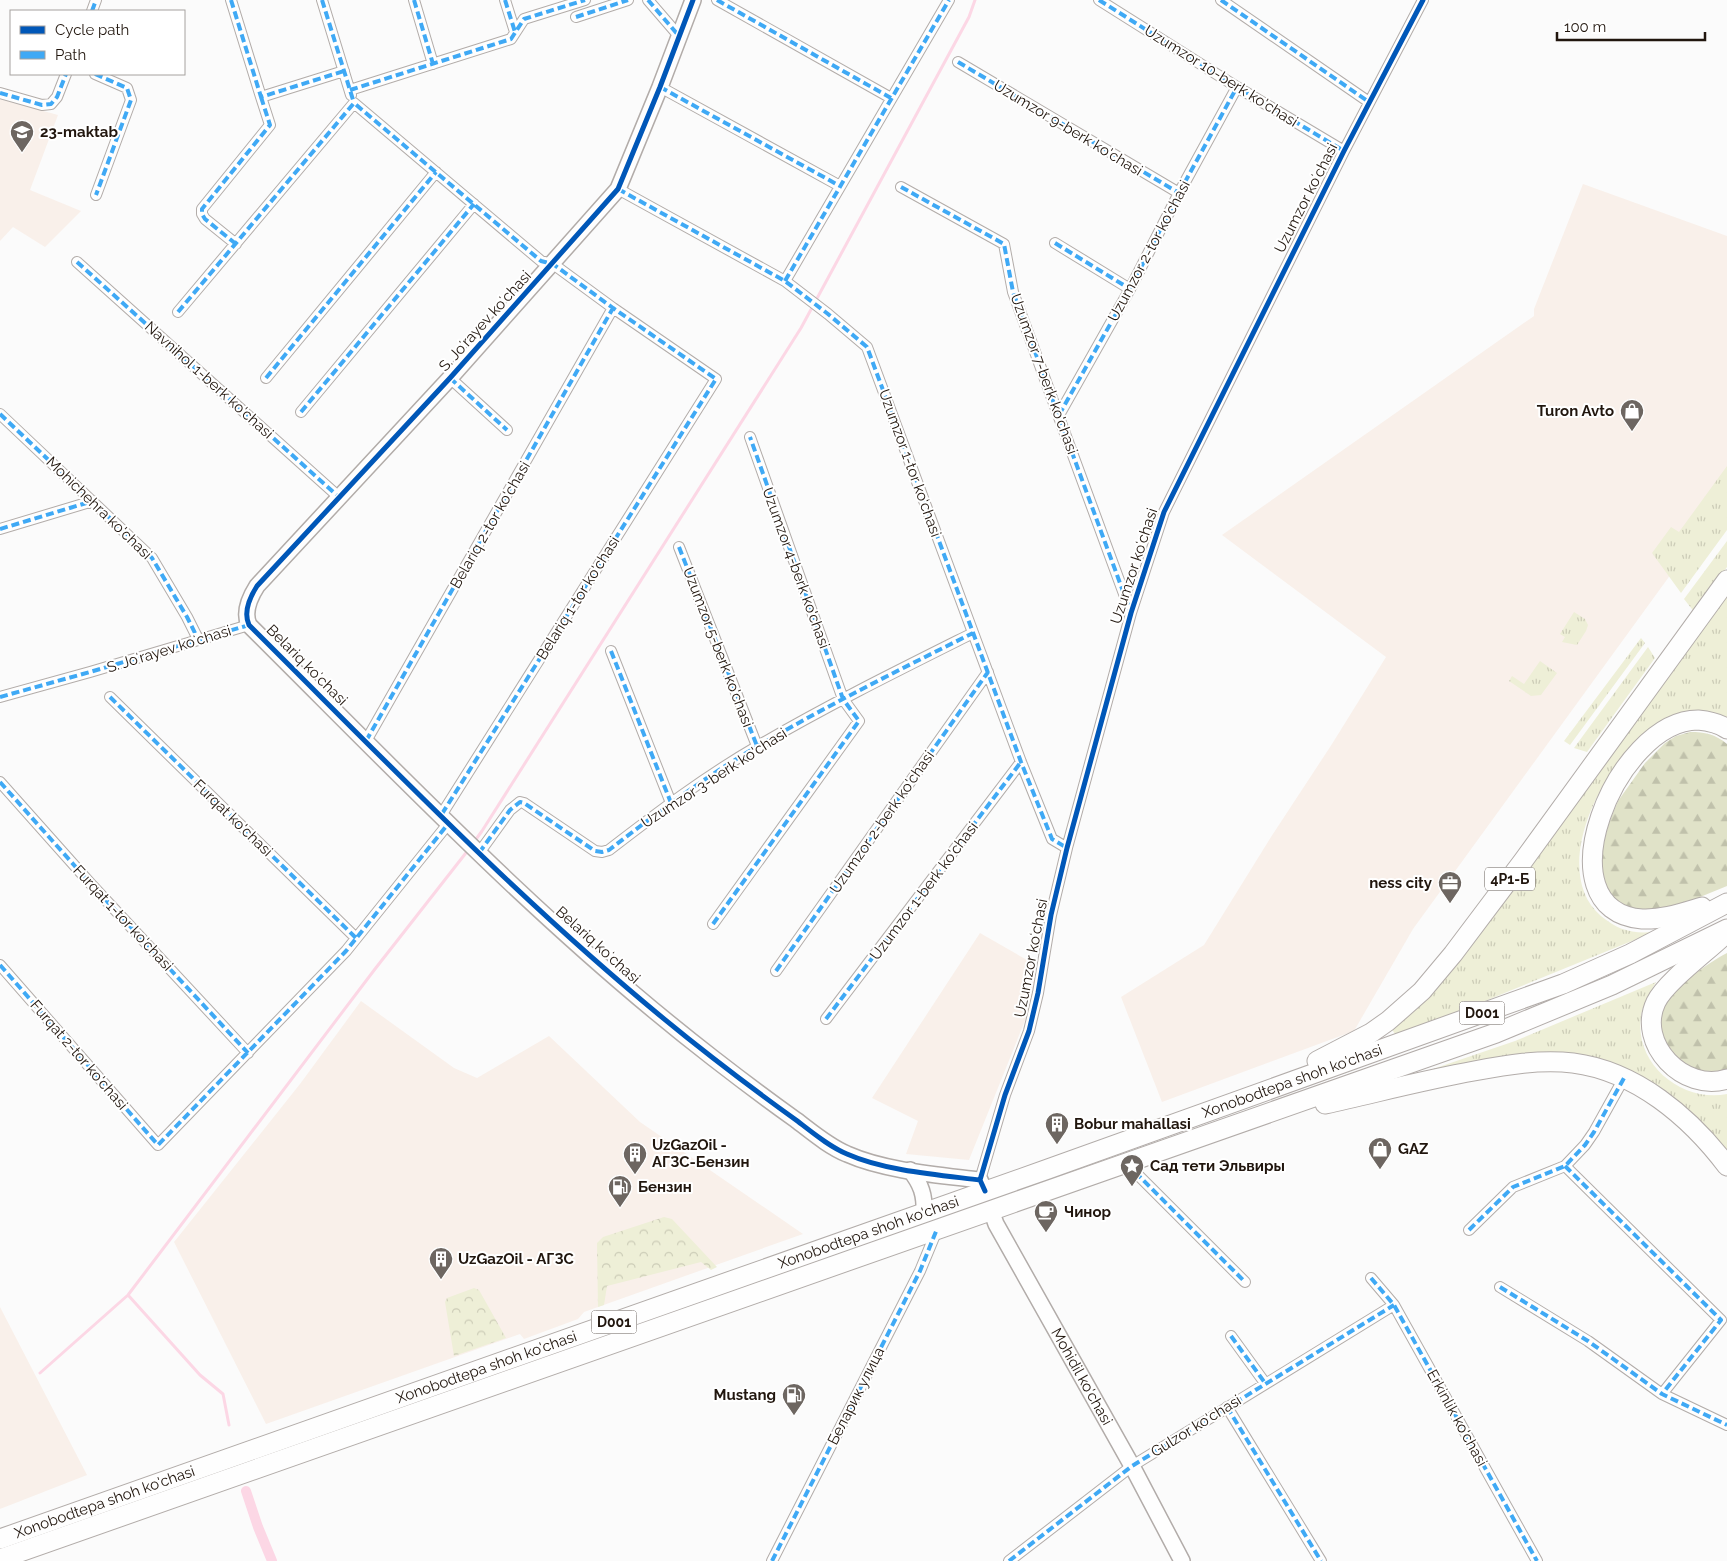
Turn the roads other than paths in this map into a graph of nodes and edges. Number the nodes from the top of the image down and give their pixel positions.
1 (231, 0) edge
2 (322, 0) edge
3 (414, 0) edge
4 (505, 0) edge
5 (585, 0) edge
6 (628, 0) edge
7 (648, 0) edge
8 (693, 0) edge
9 (717, 0) edge
10 (1099, 0) edge
11 (1221, 0) edge
12 (1423, 0) edge
13 (944, 2) edge
14 (576, 17) dead end
15 (515, 32) junction
16 (679, 36) junction
17 (958, 62) dead end
18 (433, 64) junction
19 (344, 71) junction
20 (66, 75) edge
21 (97, 75) edge
22 (660, 87) junction
23 (1238, 87) junction
24 (350, 90) junction
25 (0, 93) edge
26 (261, 97) junction
27 (891, 98) junction
28 (1369, 102) junction
29 (354, 103) junction
30 (1344, 151) junction
31 (436, 172) junction
32 (840, 186) junction
33 (901, 187) dead end
34 (618, 189) junction
35 (1179, 194) junction
36 (96, 195) dead end
37 (474, 204) junction
38 (1055, 243) dead end
39 (236, 244) junction
40 (77, 262) dead end
41 (553, 264) junction
42 (785, 281) junction
43 (1130, 289) junction
44 (613, 308) junction
45 (178, 312) dead end
46 (266, 378) dead end
47 (450, 378) junction
48 (301, 412) dead end
49 (0, 414) edge
50 (1059, 415) junction
51 (507, 430) dead end
52 (750, 437) dead end
53 (340, 498) junction
54 (93, 501) junction
55 (0, 529) edge
56 (679, 547) dead end
57 (1727, 580) edge
58 (1131, 613) junction
59 (249, 625) junction
60 (973, 633) junction
61 (198, 639) junction
62 (611, 651) dead end
63 (988, 672) junction
64 (0, 697) edge
65 (110, 697) dead end
66 (843, 699) junction
67 (1727, 728) edge
68 (366, 741) junction
69 (757, 746) junction
70 (1022, 762) junction
71 (0, 782) edge
72 (671, 802) junction
73 (444, 820) junction
74 (473, 848) junction
75 (1067, 848) junction
76 (1727, 902) edge
77 (713, 924) dead end
78 (1727, 929) edge
79 (1727, 933) edge
80 (356, 938) junction
81 (0, 965) edge
82 (776, 972) dead end
83 (826, 1020) dead end
84 (248, 1053) junction
85 (1624, 1078) junction
86 (1727, 1078) edge
87 (1228, 1105) junction
88 (1236, 1124) junction
89 (158, 1145) joint
90 (1132, 1161) junction
91 (1565, 1166) junction
92 (1727, 1166) edge
93 (910, 1170) junction
94 (982, 1186) junction
95 (991, 1210) junction
96 (924, 1213) junction
97 (937, 1229) junction
98 (1468, 1230) dead end
99 (1371, 1278) dead end
100 (1245, 1282) dead end
101 (1500, 1287) dead end
102 (1394, 1305) junction
103 (634, 1315) junction
104 (641, 1333) junction
105 (1231, 1336) dead end
106 (1265, 1383) junction
107 (1662, 1394) junction
108 (1227, 1407) junction
109 (1727, 1425) edge
110 (301, 1433) junction
111 (310, 1450) junction
112 (1132, 1466) junction
113 (54, 1520) junction
114 (60, 1538) junction
115 (0, 1539) edge
116 (0, 1559) edge
117 (772, 1561) edge
118 (1009, 1561) edge
119 (1182, 1561) edge
120 (1321, 1561) edge
121 (1538, 1561) edge

1 - 26 street
2 - 19 street
3 - 18 street
4 - 15 street
5 - 15 street
6 - 14 street
7 - 16 street
8 - 16 street, S. Joʻrayev koʻchasi
9 - 27 street
10 - 23 street, Uzumzor 10-berk ko'chasi
11 - 28 street
12 - 28 street, Uzumzor koʻchasi
13 - 27 street
15 - 18 street
16 - 22 street, S. Joʻrayev koʻchasi
17 - 35 street, Uzumzor 9-berk ko'chasi
18 - 24 street
19 - 24 street
19 - 26 street
20 - 25 street
21 - 36 street
22 - 32 street
22 - 34 street, S. Joʻrayev koʻchasi
23 - 30 street, Uzumzor 10-berk ko'chasi
23 - 35 street, Uzumzor 2-tor ko'chasi
24 - 29 street
26 - 39 street
27 - 32 street
28 - 30 street, Uzumzor koʻchasi
29 - 31 street
29 - 39 street
30 - 58 street, Uzumzor koʻchasi
31 - 37 street
31 - 46 street
32 - 42 street
33 - 50 street, Uzumzor 7-berk ko'chasi
34 - 41 street, S. Joʻrayev koʻchasi
34 - 42 street, Uzumzor 1-tor ko‘chasi
35 - 43 street, Uzumzor 2-tor ko'chasi
37 - 41 street
37 - 48 street
38 - 43 street
39 - 45 street
40 - 53 street, Navnihol 1-berk ko'chasi
41 - 44 street
41 - 47 street, S. Joʻrayev koʻchasi
42 - 60 street, Uzumzor 1-tor ko‘chasi
43 - 50 street, Uzumzor 2-tor ko'chasi
44 - 68 street, Belariq 2-tor ko'chasi
44 - 73 street, Belariq 1-tor ko'chasi
47 - 51 street
47 - 53 street, S. Joʻrayev koʻchasi
49 - 54 street, Mohichehra ko'chasi
50 - 58 street, Uzumzor 7-berk ko'chasi
52 - 66 street, Uzumzor 4-berk ko'chasi
53 - 59 street, S. Joʻrayev koʻchasi
54 - 55 street
54 - 61 street, Mohichehra ko'chasi
56 - 69 street, Uzumzor 5-berk ko'chasi
57 - 87 highway, 4Р1-Б
58 - 75 street, Uzumzor koʻchasi
59 - 61 street, S. Joʻrayev koʻchasi
59 - 68 street, Belariq koʻchasi
60 - 63 street, Uzumzor 1-tor ko‘chasi
60 - 66 street, Uzumzor 3-berk ko'chasi
61 - 64 street, S. Joʻrayev koʻchasi
62 - 72 street
63 - 70 street, Uzumzor 1-tor ko‘chasi
63 - 82 street, Uzumzor 2-berk ko'chasi
65 - 80 street, Furqat ko'chasi
66 - 69 street, Uzumzor 3-berk ko'chasi
66 - 77 street, Uzumzor 4-berk ko'chasi
67 - 76 highway
68 - 73 street, Belariq koʻchasi
69 - 72 street, Uzumzor 3-berk ko'chasi
70 - 75 street, Uzumzor 1-tor ko‘chasi
70 - 83 street, Uzumzor 1-berk ko'chasi
71 - 84 street, Furqat 1-tor ko'chasi
72 - 74 street, Uzumzor 3-berk ko'chasi
73 - 74 street, Belariq koʻchasi
73 - 80 street, Belariq 1-tor ko'chasi
74 - 93 street, Belariq koʻchasi
75 - 94 street, Uzumzor koʻchasi
76 - 87 highway, Xonobodtepa shoh ko'chasi / D001
78 - 88 highway, Xonobodtepa shoh ko'chasi / D001
79 - 86 highway
80 - 84 street, Belariq 1-tor ko'chasi
81 - 89 street, Furqat 2-tor ko'chasi
84 - 89 street, Belariq 1-tor ko'chasi
85 - 88 highway
85 - 91 street
85 - 92 highway
87 - 94 highway, Xonobodtepa shoh ko'chasi / D001
88 - 90 highway, Xonobodtepa shoh ko'chasi / D001
90 - 95 highway, Xonobodtepa shoh ko'chasi / D001
90 - 100 street
91 - 98 street
91 - 107 street
93 - 94 street, Belariq koʻchasi
93 - 96 street
94 - 95 highway, Mohidil ko'chasi
94 - 96 highway, Xonobodtepa shoh ko'chasi / D001
95 - 97 highway, Xonobodtepa shoh ko'chasi / D001
95 - 112 street, Mohidil ko'chasi
96 - 103 highway, Xonobodtepa shoh ko'chasi / D001
97 - 104 highway, Xonobodtepa shoh ko'chasi / D001
97 - 117 street, Беларик улица
99 - 102 street, Erkinlik ko'chasi
101 - 107 street
102 - 106 street, Gulzor ko'chasi
102 - 121 street, Erkinlik ko'chasi
103 - 104 highway
103 - 110 highway, Xonobodtepa shoh ko'chasi / D001
104 - 111 highway, Xonobodtepa shoh ko'chasi / D001
105 - 106 street
106 - 108 street, Gulzor ko'chasi
107 - 109 street
108 - 112 street, Gulzor ko'chasi
108 - 120 street
110 - 111 highway
110 - 113 highway, Xonobodtepa shoh ko'chasi / D001
111 - 114 highway, Xonobodtepa shoh ko'chasi / D001
112 - 118 street, Gulzor ko'chasi
112 - 119 street, Mohidil ko'chasi
113 - 114 highway
113 - 115 highway, Xonobodtepa shoh ko'chasi / D001
114 - 116 highway, Xonobodtepa shoh ko'chasi / D001

